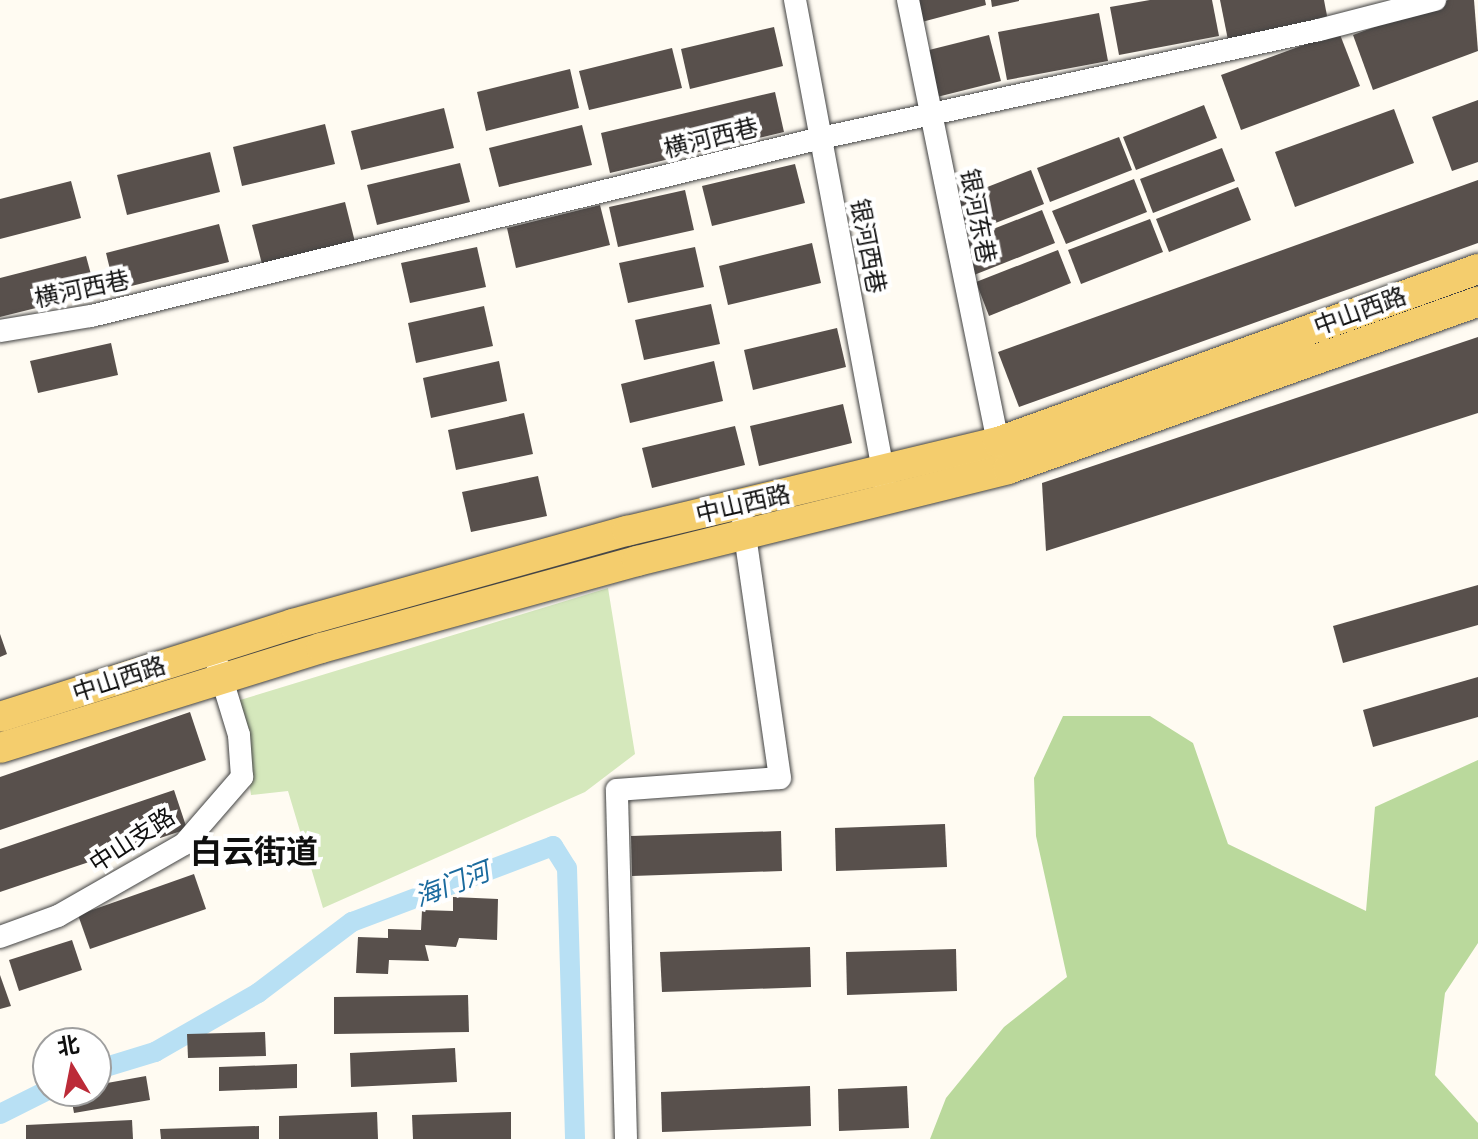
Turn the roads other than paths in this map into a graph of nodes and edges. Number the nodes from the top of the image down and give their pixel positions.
1 (795, 0) edge
2 (908, 0) edge
3 (1435, 0) edge
4 (932, 117) junction
5 (821, 138) junction
6 (1478, 269) edge
7 (1478, 302) edge
8 (0, 331) edge
9 (998, 442) junction
10 (886, 486) junction
11 (741, 505) junction
12 (744, 535) junction
13 (213, 650) junction
14 (222, 679) junction
15 (0, 717) edge
16 (0, 748) edge
17 (0, 937) edge
18 (626, 1139) edge

1 - 5 street, 银河西巷
2 - 4 street, 银河东巷
3 - 4 street, 横河西巷
4 - 5 street, 横河西巷
4 - 9 street, 银河东巷
5 - 8 street, 横河西巷
5 - 10 street, 银河西巷
6 - 9 main road, 中山西路
7 - 10 main road, 中山西路
9 - 10 main road, 中山西路
10 - 11 main road, 中山西路
10 - 12 main road, 中山西路
11 - 12 street
11 - 13 main road, 中山西路
12 - 14 main road, 中山西路
12 - 18 street
13 - 14 street, 中山支路
13 - 15 main road, 中山西路
14 - 16 main road, 中山西路
14 - 17 street, 中山支路

